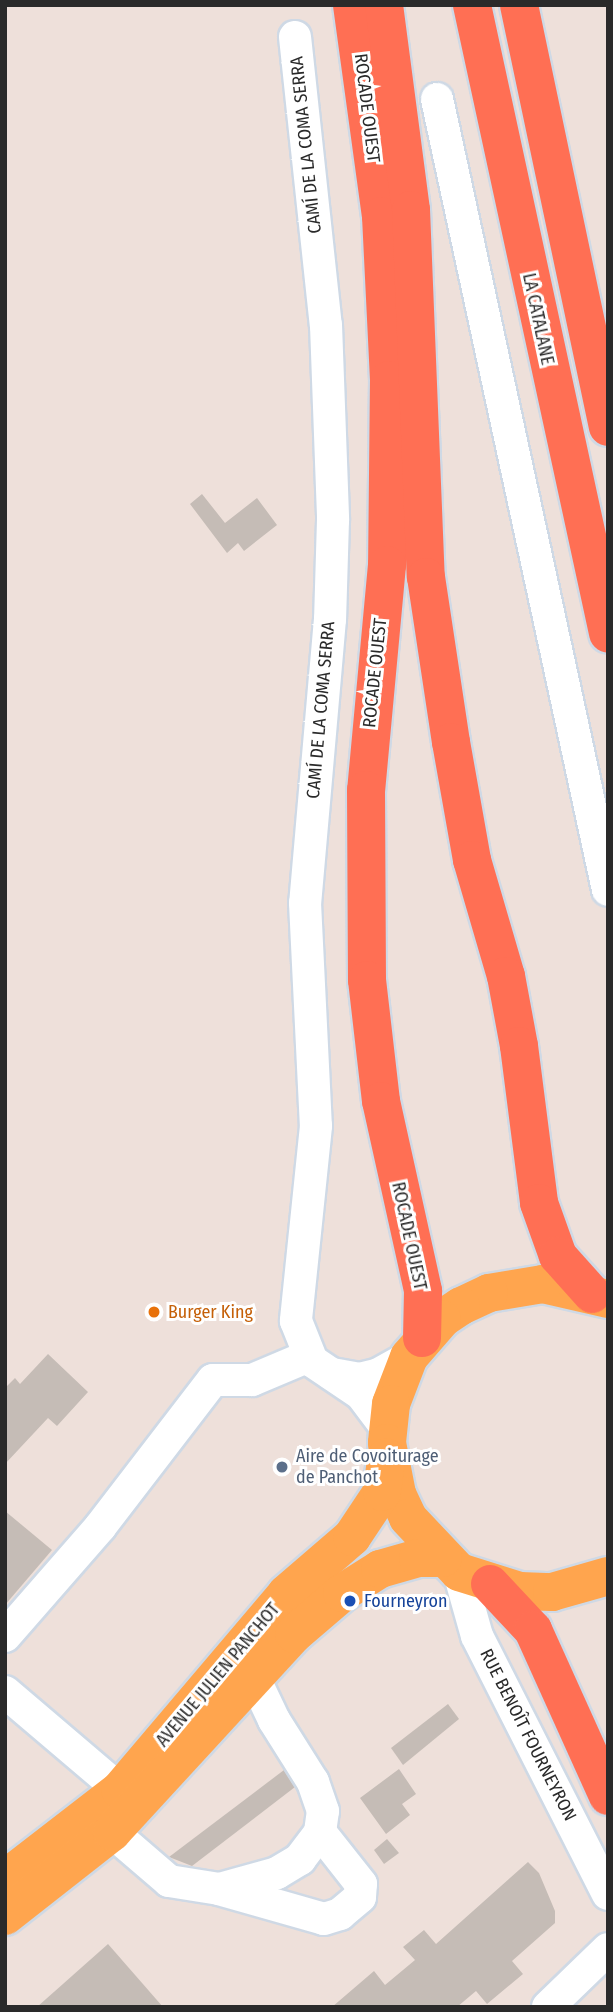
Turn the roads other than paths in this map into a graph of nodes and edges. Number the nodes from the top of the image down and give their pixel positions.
1 (352, 5) edge
2 (384, 5) edge
3 (472, 5) edge
4 (519, 5) edge
5 (295, 37) dead end
6 (438, 99) dead end
7 (608, 427) edge
8 (608, 633) edge
9 (608, 890) edge
10 (603, 1296) edge
11 (416, 1348) junction
12 (318, 1365) junction
13 (387, 1436) junction
14 (464, 1571) junction
15 (608, 1576) edge
16 (5, 1636) edge
17 (247, 1662) junction
18 (5, 1692) edge
19 (180, 1722) junction
20 (120, 1790) junction
21 (608, 1796) edge
22 (112, 1832) junction
23 (320, 1832) junction
24 (59, 1878) junction
25 (219, 1889) junction
26 (608, 1894) edge
27 (7, 1902) edge
28 (608, 1949) edge
29 (548, 2007) edge

1 - 11 highway, ROCADE OUEST
2 - 10 highway, ROCADE OUEST
3 - 8 highway, LA CATALANE
4 - 7 highway
5 - 12 street, CAMÍ DE LA COMA SERRA
6 - 9 street
10 - 11 main road
11 - 12 street
11 - 13 main road, AVENUE JULIEN PANCHOT
12 - 13 street
12 - 16 street
13 - 14 main road
13 - 17 main road, AVENUE JULIEN PANCHOT
14 - 15 main road, AVENUE JULIEN PANCHOT
14 - 17 main road, AVENUE JULIEN PANCHOT
14 - 21 highway
14 - 26 street, RUE BENOÎT FOURNEYRON
17 - 19 main road, AVENUE JULIEN PANCHOT
17 - 22 main road, AVENUE JULIEN PANCHOT
17 - 23 street
18 - 20 street
19 - 20 main road, AVENUE JULIEN PANCHOT
19 - 22 street
20 - 24 street
20 - 27 main road, AVENUE JULIEN PANCHOT
22 - 24 main road, AVENUE JULIEN PANCHOT
22 - 25 street
23 - 25 street
23 - 25 street
24 - 27 main road, AVENUE JULIEN PANCHOT
28 - 29 street

